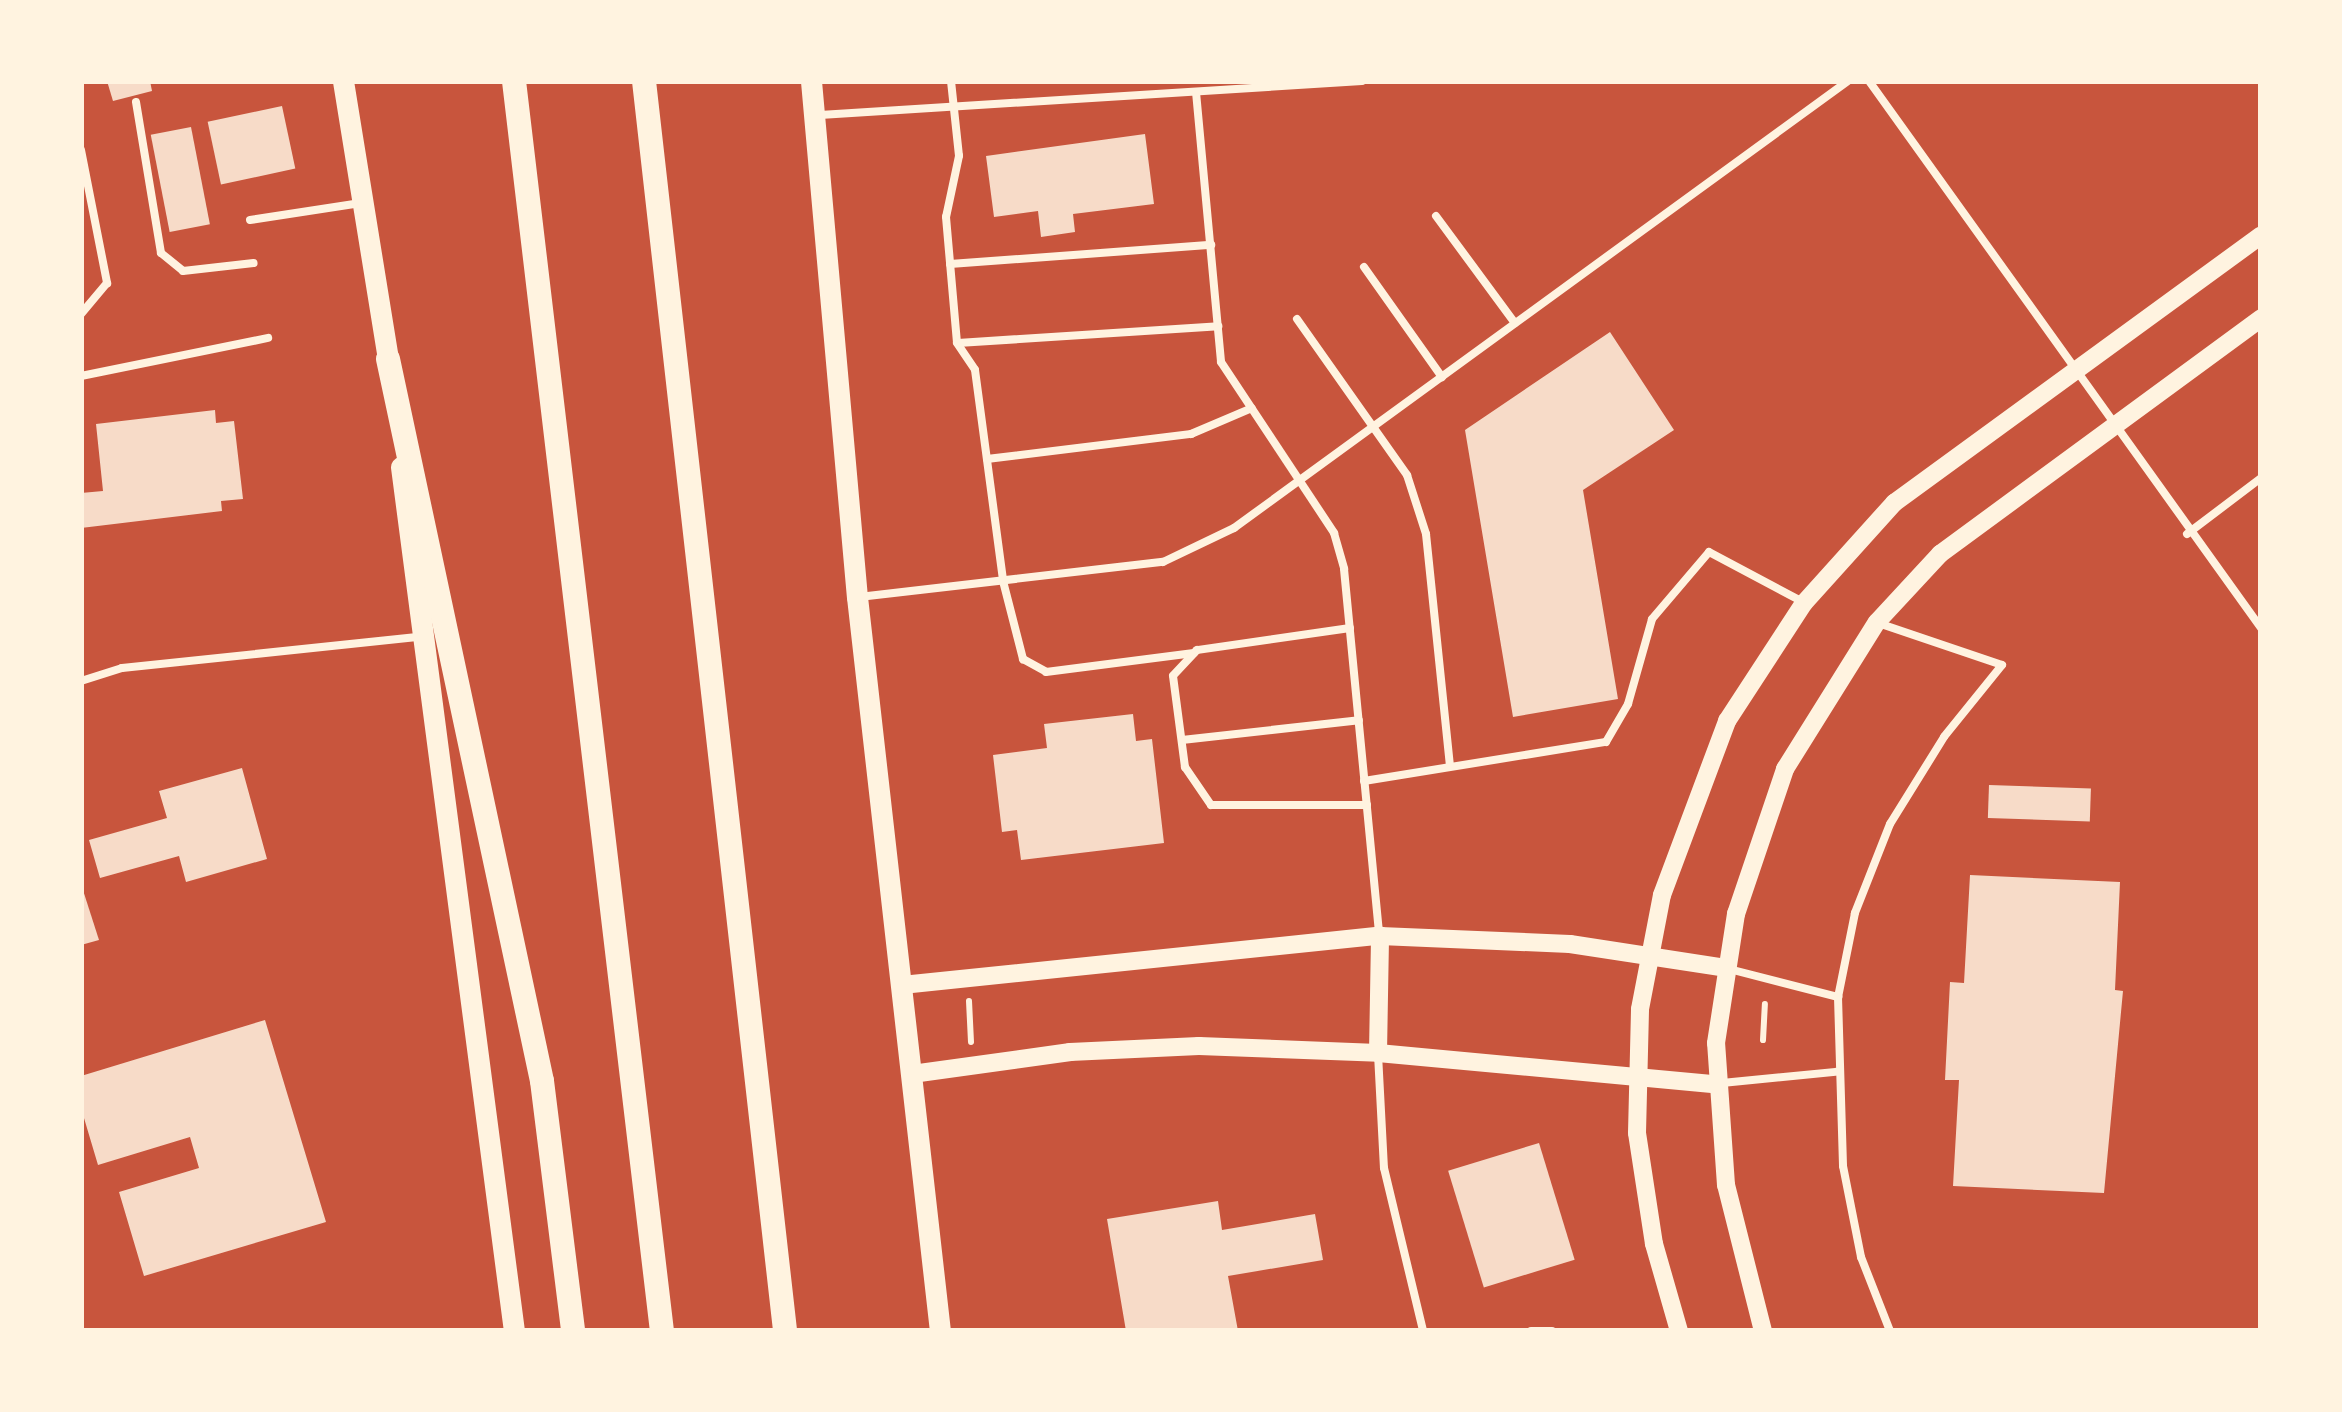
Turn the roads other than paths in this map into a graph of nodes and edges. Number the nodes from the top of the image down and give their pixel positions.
1 (344, 81) edge
2 (514, 81) edge
3 (644, 81) edge
4 (811, 81) edge
5 (951, 81) edge
6 (1362, 81) edge
7 (1848, 81) edge
8 (1869, 81) edge
9 (1196, 92) junction
10 (136, 102) dead end
11 (953, 107) junction
12 (815, 116) junction
13 (81, 150) edge
14 (362, 203) junction
15 (1436, 216) dead end
16 (250, 220) dead end
17 (2261, 235) edge
18 (1210, 245) junction
19 (254, 263) dead end
20 (950, 264) junction
21 (1364, 267) dead end
22 (81, 314) edge
23 (2261, 318) edge
24 (1298, 319) dead end
25 (1515, 323) junction
26 (1218, 326) junction
27 (268, 338) dead end
28 (957, 343) junction
29 (388, 359) junction
30 (2075, 367) junction
31 (81, 376) edge
32 (1442, 377) junction
33 (1252, 408) junction
34 (2116, 422) junction
35 (1378, 424) junction
36 (987, 459) junction
37 (2261, 478) edge
38 (1299, 481) junction
39 (2187, 535) junction
40 (1003, 581) junction
41 (857, 597) junction
42 (1804, 603) junction
43 (1877, 622) junction
44 (1350, 628) junction
45 (2261, 628) edge
46 (421, 637) junction
47 (1194, 653) junction
48 (81, 681) edge
49 (1359, 720) junction
50 (1182, 740) junction
51 (1450, 765) junction
52 (1364, 781) junction
53 (1366, 806) junction
54 (1379, 936) junction
55 (1648, 954) junction
56 (1726, 968) junction
57 (902, 985) junction
58 (1838, 997) junction
59 (1378, 1052) junction
60 (1834, 1072) junction
61 (912, 1074) junction
62 (1634, 1079) junction
63 (1715, 1084) junction
64 (514, 1331) edge
65 (573, 1331) edge
66 (662, 1331) edge
67 (784, 1331) edge
68 (940, 1331) edge
69 (1423, 1331) edge
70 (1531, 1331) edge
71 (1552, 1331) edge
72 (1679, 1331) edge
73 (1763, 1331) edge
74 (1890, 1331) edge

1 - 14 main road
2 - 66 highway
3 - 67 highway
4 - 12 main road
5 - 11 lane
6 - 9 lane
7 - 25 lane
8 - 30 lane
9 - 11 lane
9 - 18 lane
10 - 19 lane
11 - 12 lane
11 - 20 lane
12 - 41 main road
13 - 22 lane
14 - 16 lane
14 - 29 main road
15 - 25 lane
17 - 30 street
18 - 20 lane
18 - 26 lane
20 - 28 lane
21 - 32 lane
23 - 34 street
24 - 35 lane
25 - 32 lane
26 - 28 lane
26 - 33 lane
27 - 31 lane
28 - 36 lane
29 - 46 main road
29 - 65 highway
30 - 34 lane
30 - 42 street
32 - 35 lane
33 - 36 lane
33 - 38 lane
34 - 39 lane
34 - 43 street
35 - 38 lane
35 - 51 lane
36 - 40 lane
37 - 39 lane
38 - 40 lane
38 - 44 lane
39 - 45 lane
40 - 41 lane
40 - 47 lane
41 - 57 main road
42 - 51 lane
42 - 55 street
43 - 56 street
43 - 58 lane
44 - 47 lane
44 - 49 lane
46 - 48 lane
46 - 64 main road
47 - 50 lane
49 - 50 lane
49 - 52 lane
50 - 53 lane
51 - 52 lane
52 - 53 lane
53 - 54 lane
54 - 55 street
54 - 57 street
54 - 59 street
55 - 56 street
55 - 62 street
56 - 58 lane
56 - 63 street
57 - 61 main road
58 - 60 lane
59 - 61 street
59 - 62 street
59 - 69 lane
60 - 63 lane
60 - 74 lane
61 - 68 main road
62 - 63 street
62 - 72 street
63 - 73 street
70 - 71 lane

